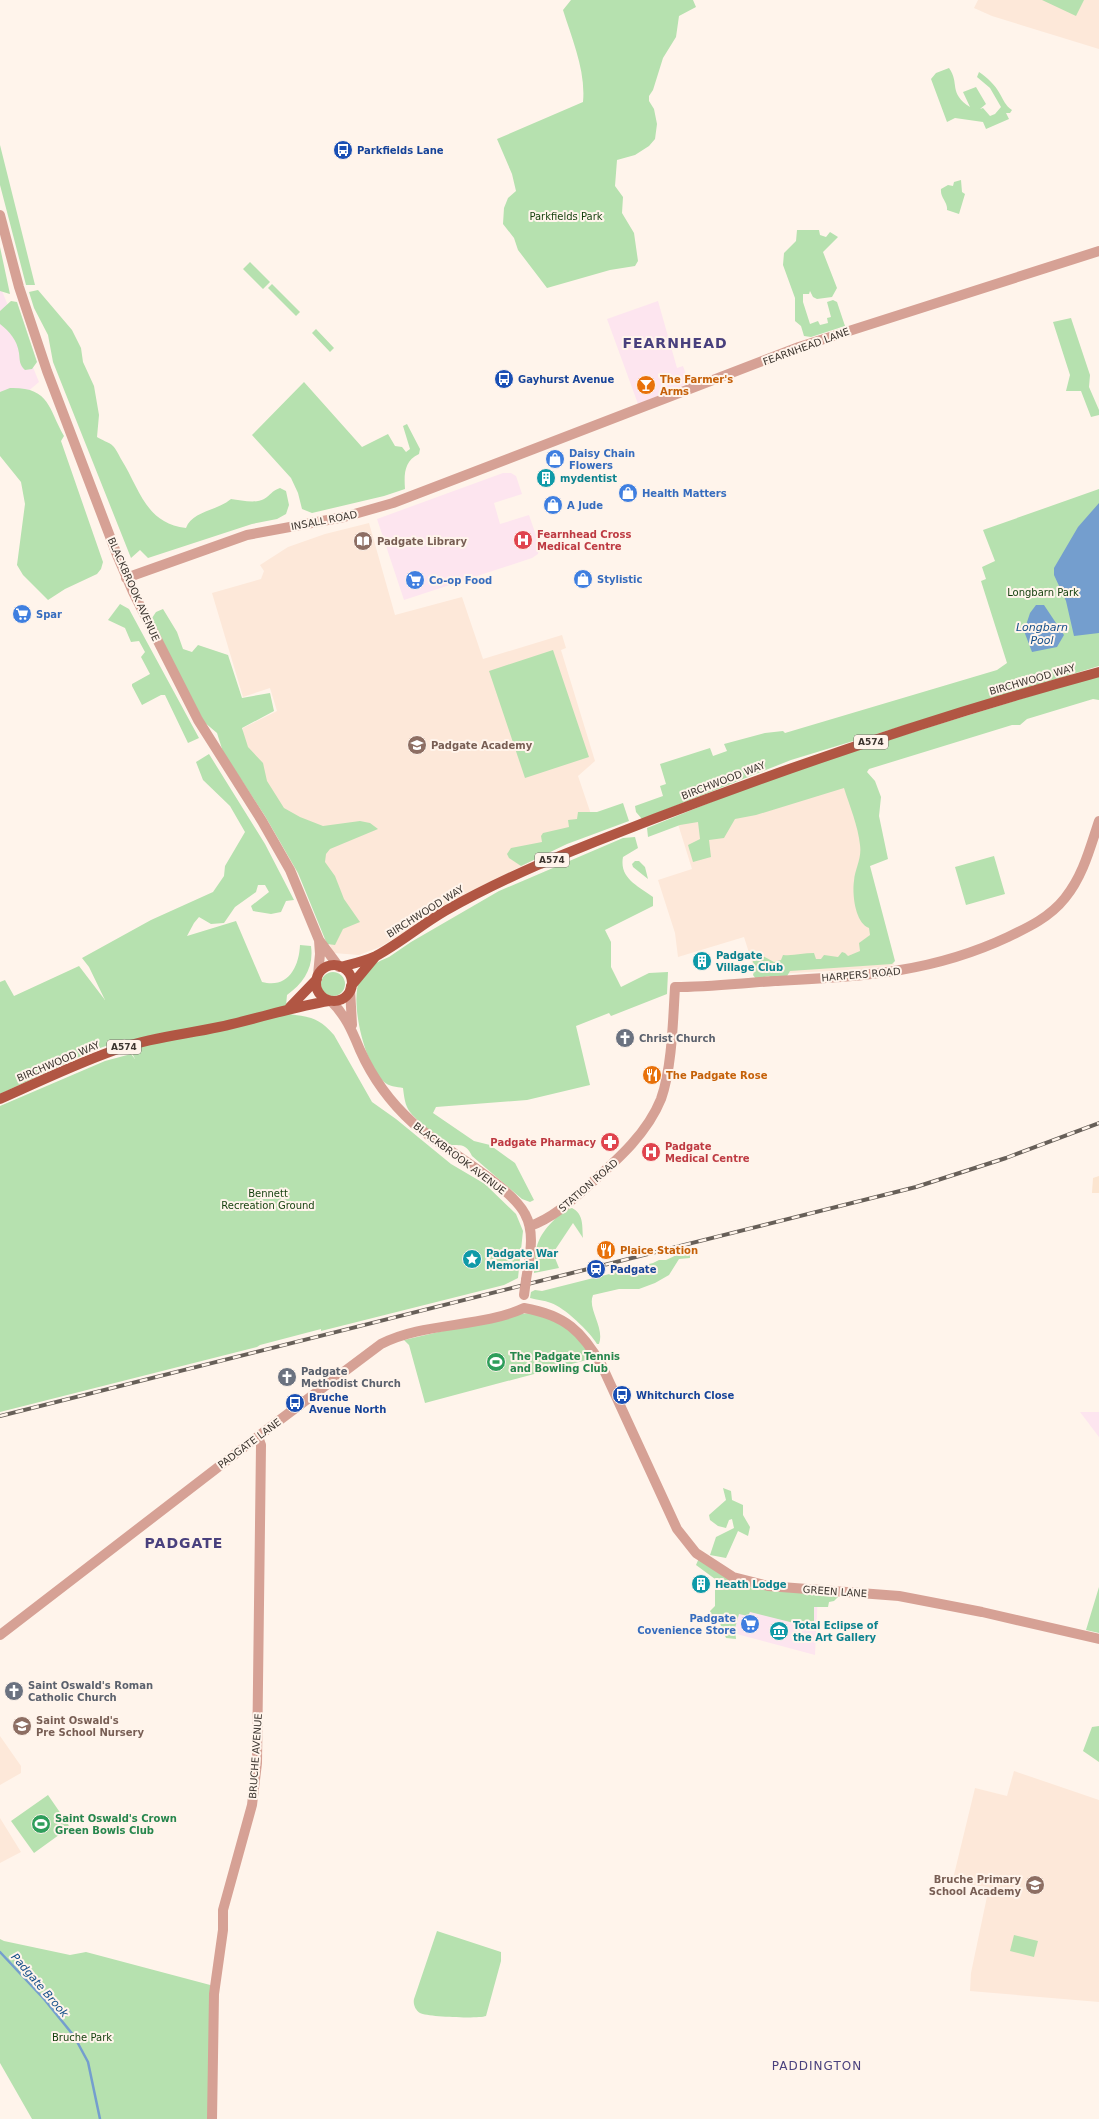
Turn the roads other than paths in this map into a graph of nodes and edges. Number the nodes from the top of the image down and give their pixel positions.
1 (0, 215) edge
2 (1099, 251) edge
3 (519, 456) joint
4 (126, 578) junction
5 (1099, 672) edge
6 (1099, 821) edge
7 (318, 940) junction
8 (374, 957) junction
9 (340, 967) junction
10 (317, 977) junction
11 (675, 987) joint
12 (351, 988) junction
13 (330, 1001) junction
14 (289, 1008) junction
15 (352, 1029) junction
16 (0, 1100) edge
17 (530, 1226) junction
18 (524, 1308) junction
19 (258, 1437) junction
20 (0, 1634) edge
21 (1099, 1639) edge
22 (212, 2119) edge

1 - 4 street, BLACKBROOK AVENUE
2 - 3 street, FEARNHEAD LANE
3 - 4 street, INSALL ROAD
4 - 7 street, BLACKBROOK AVENUE
5 - 8 main road, BIRCHWOOD WAY / A574
6 - 11 street, HARPERS ROAD
7 - 9 street, BLACKBROOK AVENUE
7 - 10 street, BLACKBROOK AVENUE
8 - 9 main road, BIRCHWOOD WAY / A574
8 - 12 main road, BIRCHWOOD WAY / A574
9 - 10 main road, A574
9 - 12 main road
10 - 13 main road
10 - 14 main road, BIRCHWOOD WAY / A574
11 - 17 street, STATION ROAD
12 - 13 main road, A574
12 - 15 street, BLACKBROOK AVENUE
13 - 14 main road, BIRCHWOOD WAY / A574
13 - 15 street, BLACKBROOK AVENUE
14 - 16 main road, BIRCHWOOD WAY / A574
15 - 17 street, BLACKBROOK AVENUE
17 - 18 street, bridge
18 - 19 street, PADGATE LANE
18 - 21 street, GREEN LANE
19 - 20 street, PADGATE LANE
19 - 22 street, BRUCHE AVENUE

